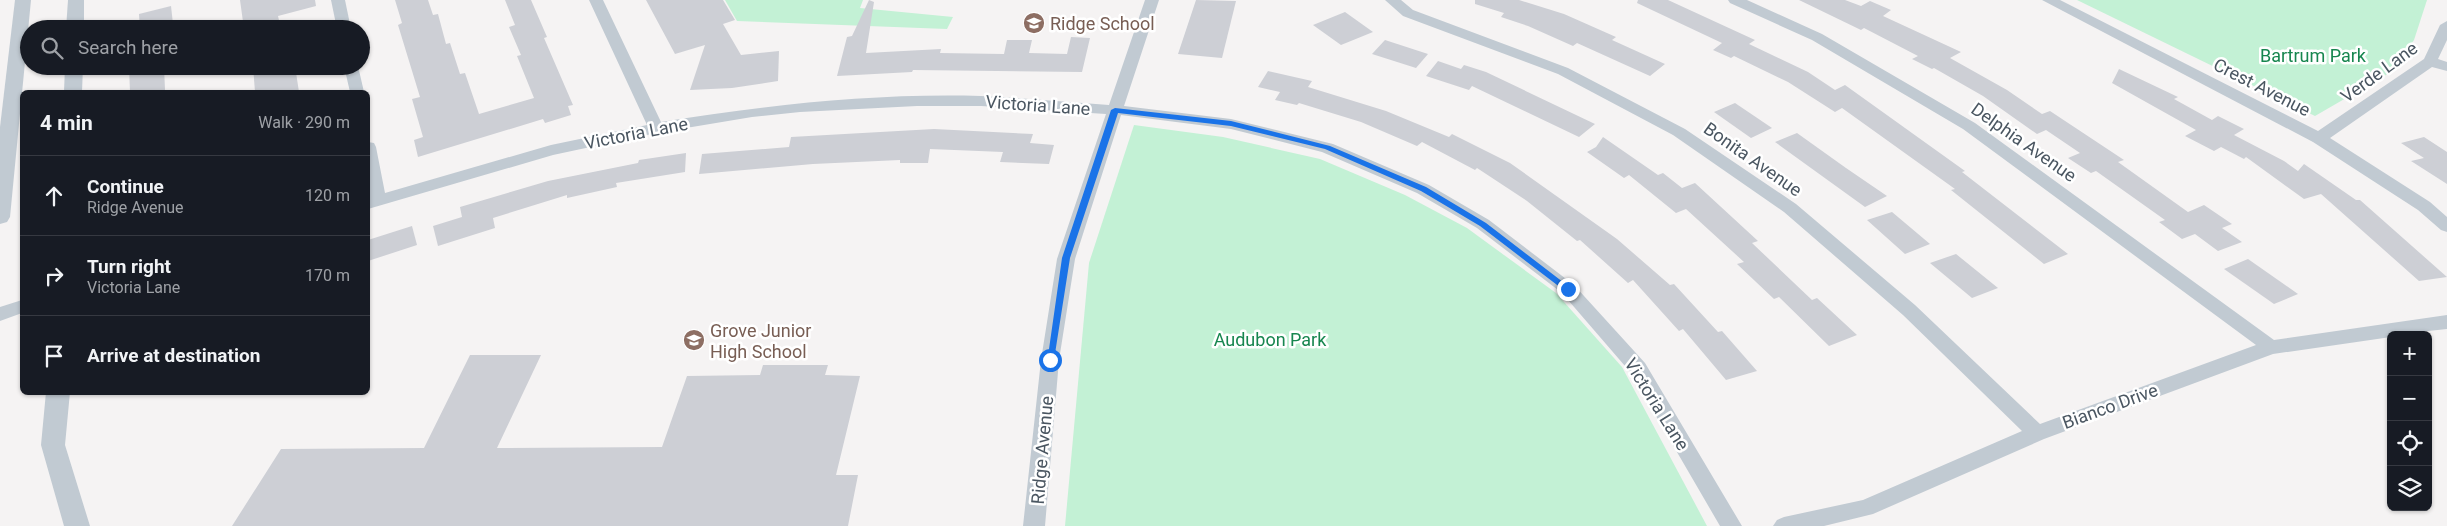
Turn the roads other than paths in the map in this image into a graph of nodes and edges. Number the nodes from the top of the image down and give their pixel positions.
1 (23, 0) edge
2 (76, 0) edge
3 (338, 0) edge
4 (596, 0) edge
5 (1152, 0) edge
6 (1392, 0) edge
7 (1734, 0) edge
8 (2049, 0) edge
9 (21, 20) edge
10 (75, 20) edge
11 (342, 20) edge
12 (2447, 25) edge
13 (20, 28) edge
14 (2430, 61) junction
15 (2447, 67) edge
16 (74, 75) edge
17 (353, 75) edge
18 (73, 90) edge
19 (356, 90) edge
20 (1115, 110) junction
21 (656, 128) junction
22 (2319, 138) junction
23 (370, 169) edge
24 (373, 202) edge
25 (0, 217) edge
26 (2447, 226) edge
27 (20, 308) edge
28 (0, 314) edge
29 (2447, 322) edge
30 (2271, 347) junction
31 (58, 395) edge
32 (2037, 433) junction
33 (77, 526) edge
34 (1034, 526) edge
35 (1731, 526) edge
36 (1784, 526) edge

1 - 9 street
2 - 10 street
3 - 11 street
4 - 21 street
5 - 20 street, Ridge Avenue
6 - 32 street, Bonita Avenue
7 - 30 street, Delphia Avenue
8 - 22 street, Crest Avenue
12 - 14 street, Verde Lane
13 - 25 street
14 - 15 street
14 - 22 street, Verde Lane
16 - 18 street
17 - 19 street
20 - 21 street, Victoria Lane
20 - 34 street, Ridge Avenue
20 - 35 street, Victoria Lane
21 - 24 street, Victoria Lane
22 - 26 street, Crest Avenue
23 - 24 street
27 - 28 street
29 - 30 street, Bianco Drive
30 - 32 street, Bianco Drive
31 - 33 street
32 - 36 street, Bianco Drive

